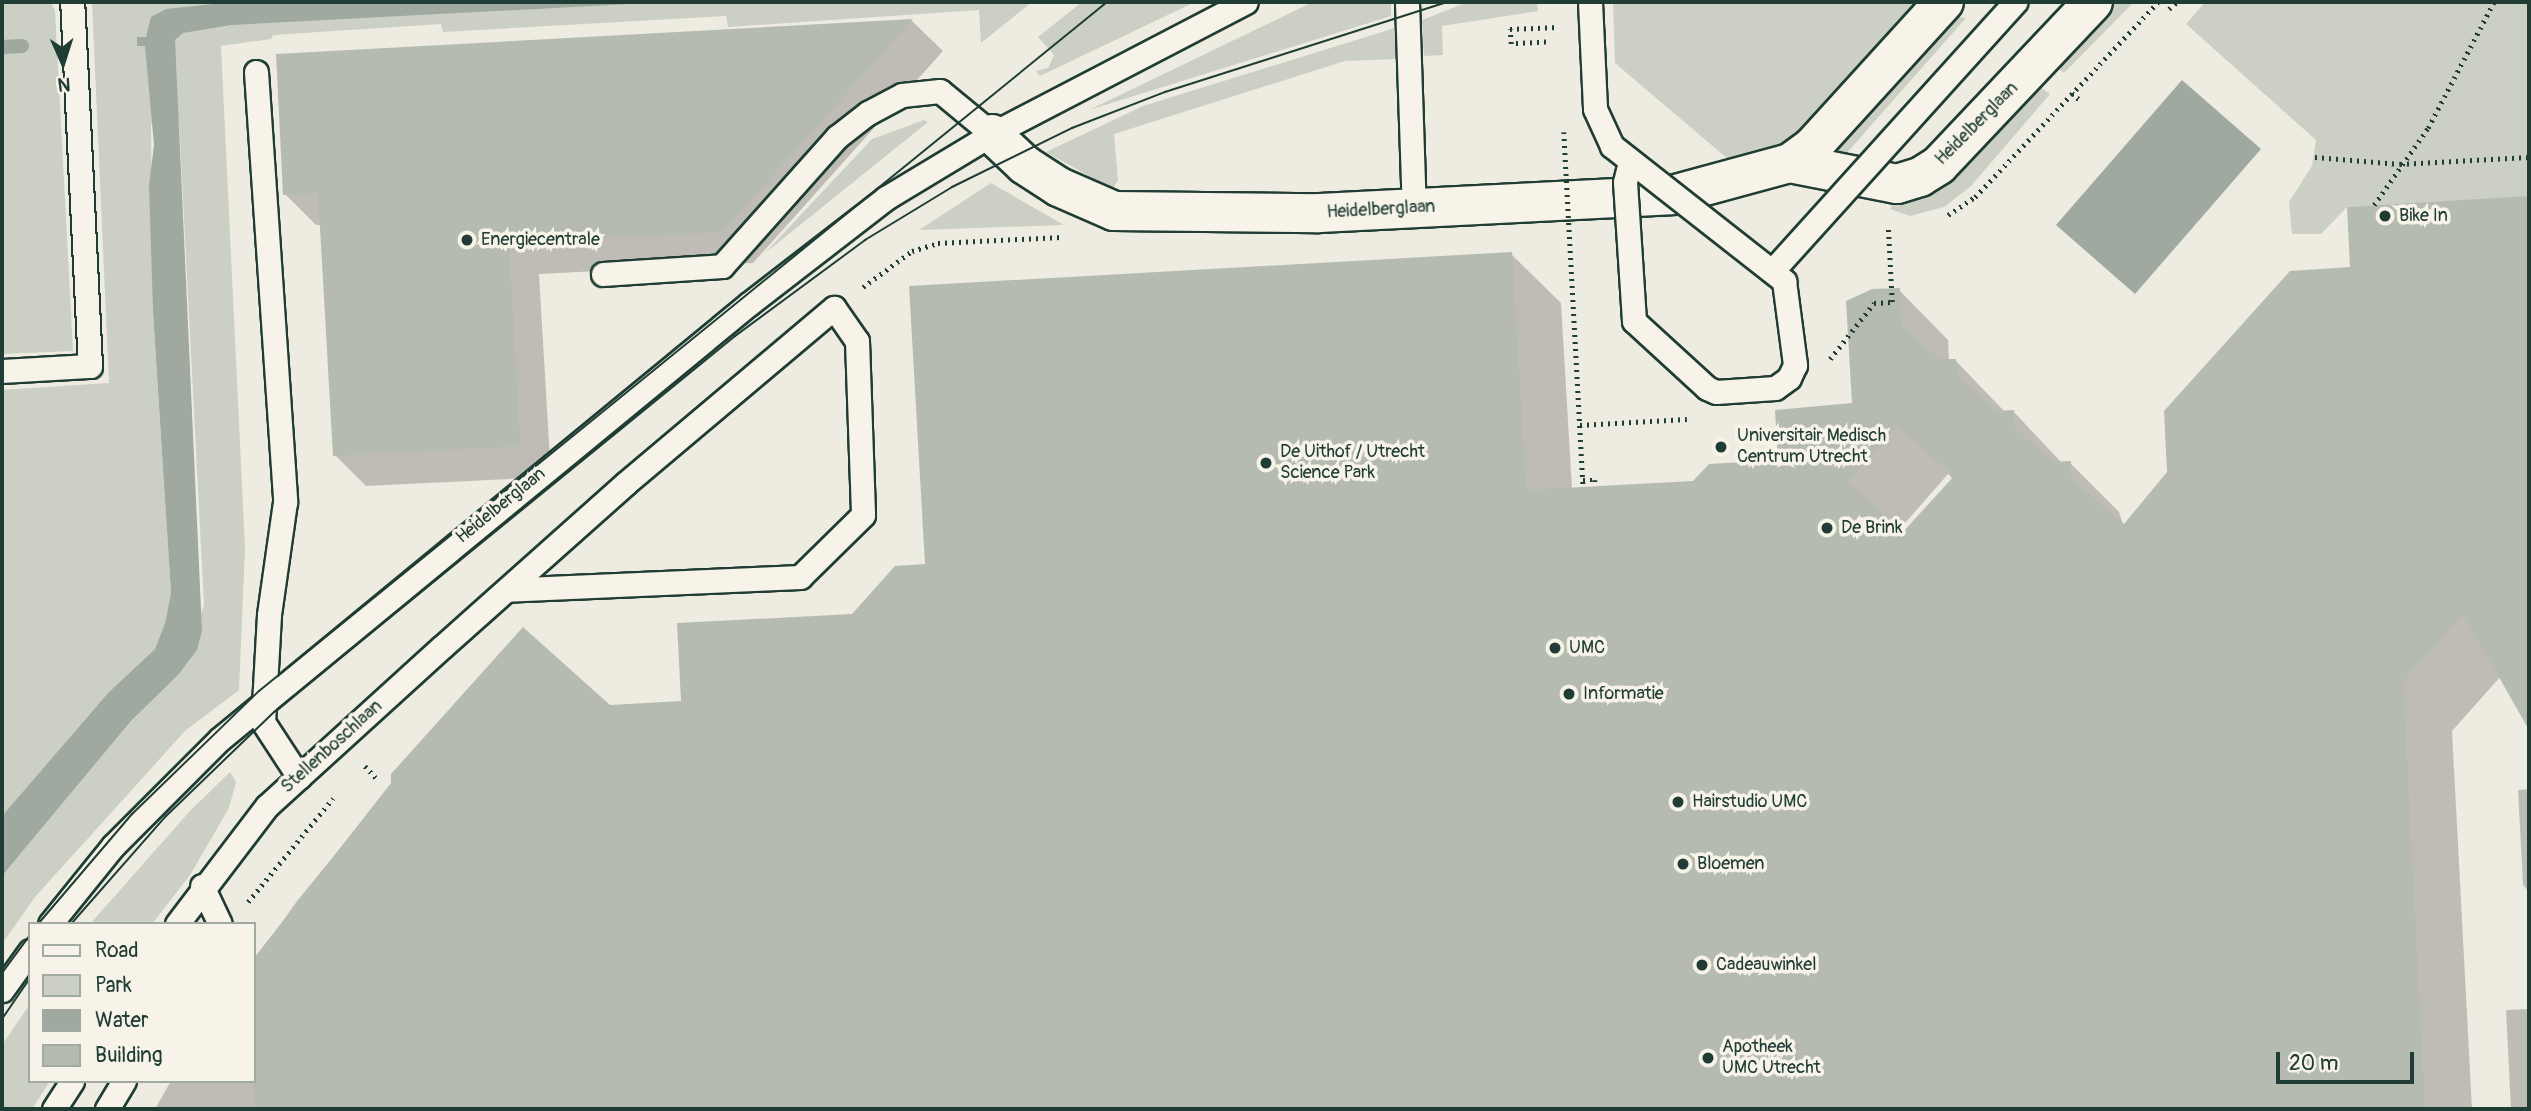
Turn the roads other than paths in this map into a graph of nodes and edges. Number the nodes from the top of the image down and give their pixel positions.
1 (72, 2) edge
2 (1246, 2) edge
3 (1407, 2) edge
4 (1590, 2) edge
5 (1944, 2) edge
6 (2015, 2) edge
7 (2093, 2) edge
8 (256, 72) dead end
9 (992, 134) junction
10 (1630, 162) junction
11 (1790, 163) junction
12 (1414, 208) junction
13 (1774, 269) junction
14 (603, 274) dead end
15 (2, 371) edge
16 (507, 590) junction
17 (264, 702) junction
18 (299, 777) junction
19 (202, 886) junction
20 (52, 922) edge
21 (178, 922) edge
22 (219, 922) edge
23 (28, 954) edge
24 (2, 990) edge
25 (71, 1083) edge
26 (123, 1083) edge
27 (54, 1109) edge
28 (107, 1109) edge

1 - 15 lane
2 - 9 lane, Heidelberglaan
3 - 12 lane
4 - 10 lane, bridge
5 - 11 street, Heidelberglaan
6 - 13 lane, bridge
7 - 11 street, Heidelberglaan
8 - 17 lane
9 - 12 street, Heidelberglaan
9 - 14 lane, Heidelberglaan
9 - 17 lane, Heidelberglaan
10 - 13 lane, bridge
10 - 13 lane, bridge
11 - 12 street, Heidelberglaan
16 - 16 lane, Stellenboschlaan
16 - 18 lane, Stellenboschlaan
17 - 18 lane
17 - 20 lane, Heidelberglaan
18 - 19 lane, Stellenboschlaan
19 - 21 lane, Stellenboschlaan
19 - 22 lane
23 - 24 lane
25 - 27 lane
26 - 28 lane

